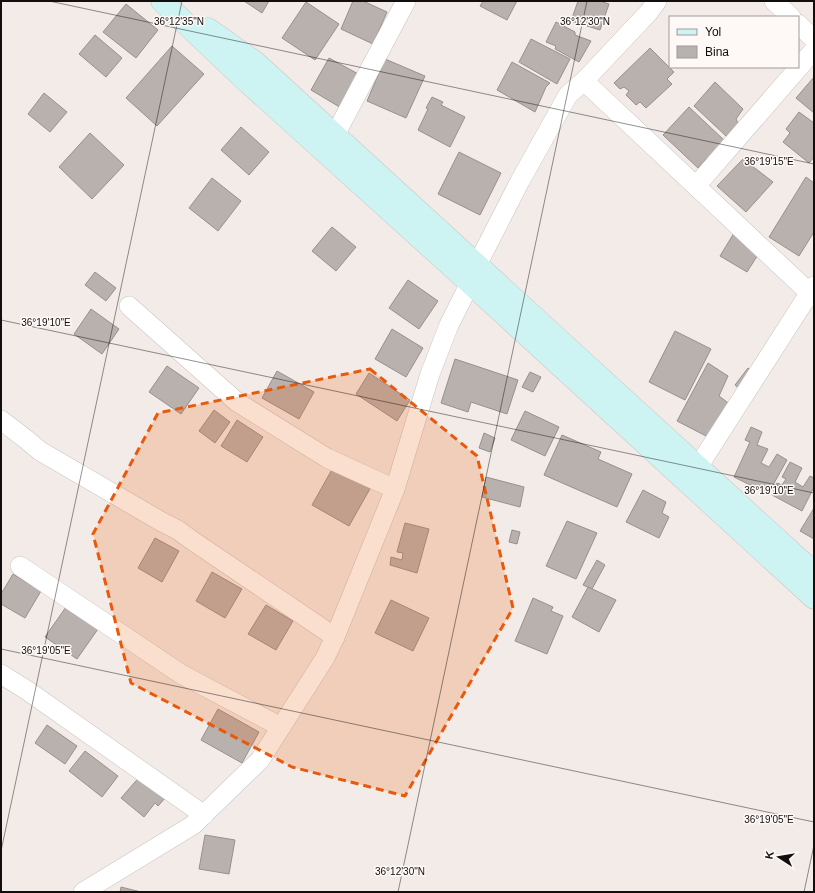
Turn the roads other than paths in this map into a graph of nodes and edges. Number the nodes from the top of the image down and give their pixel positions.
1 (162, 1) edge
2 (167, 1) edge
3 (406, 1) edge
4 (657, 1) edge
5 (774, 1) edge
6 (790, 16) edge
7 (799, 25) edge
8 (814, 39) edge
9 (814, 50) edge
10 (799, 67) edge
11 (798, 68) edge
12 (584, 81) junction
13 (335, 135) junction
14 (696, 186) junction
15 (473, 274) junction
16 (813, 292) edge
17 (129, 306) dead end
18 (1, 420) edge
19 (698, 467) junction
20 (395, 489) junction
21 (20, 566) dead end
22 (814, 573) edge
23 (814, 598) edge
24 (335, 637) junction
25 (1, 674) edge
26 (281, 727) junction
27 (204, 815) junction
28 (82, 892) edge

1 - 15 street
2 - 13 street
3 - 13 street
4 - 12 street
5 - 6 street
7 - 8 street
9 - 10 street
11 - 14 street
12 - 14 street
12 - 15 street
13 - 15 street
14 - 16 street
15 - 19 street
15 - 20 street
15 - 23 street
16 - 19 street
17 - 20 street
18 - 24 street
19 - 22 street
20 - 24 street
21 - 26 street
24 - 26 street
25 - 27 street
26 - 27 street
27 - 28 street

